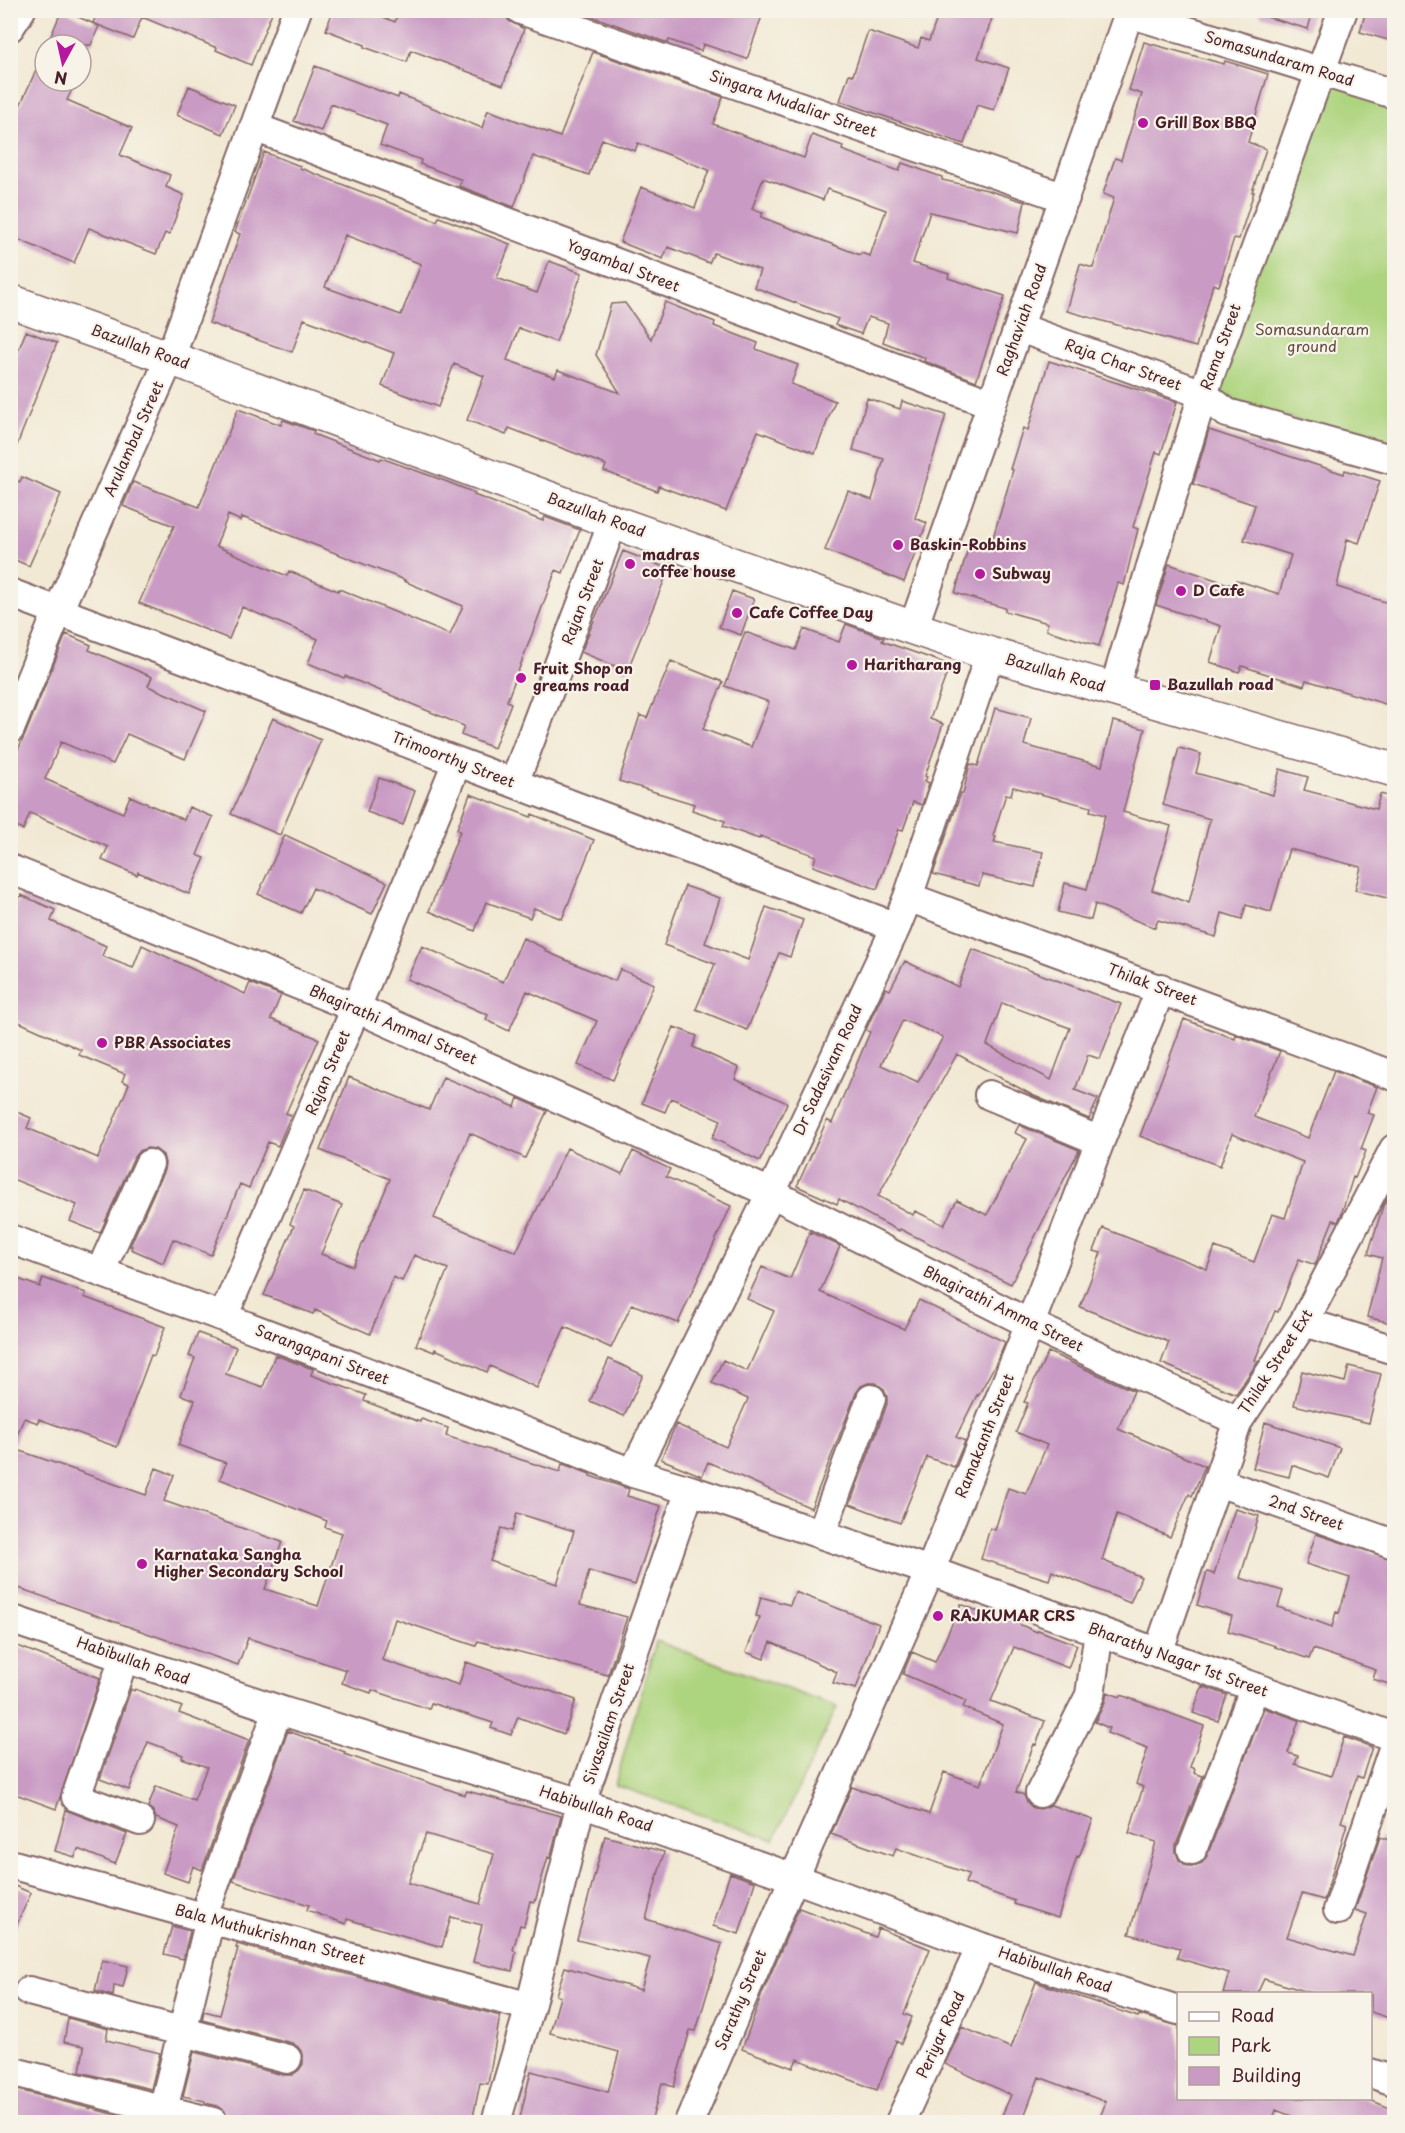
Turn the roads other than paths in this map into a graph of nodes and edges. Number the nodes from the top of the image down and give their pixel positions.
1 (21, 10) edge
2 (297, 10) edge
3 (521, 10) edge
4 (1343, 10) edge
5 (1130, 12) edge
6 (10, 27) edge
7 (1322, 73) junction
8 (1395, 94) edge
9 (254, 127) junction
10 (1065, 198) junction
11 (10, 301) edge
12 (1020, 328) junction
13 (170, 358) junction
14 (1203, 394) junction
15 (992, 404) junction
16 (1395, 460) edge
17 (613, 522) junction
18 (10, 593) edge
19 (57, 611) junction
20 (913, 628) junction
21 (990, 654) junction
22 (1114, 689) junction
23 (10, 729) edge
24 (457, 762) junction
25 (1395, 770) edge
26 (514, 783) junction
27 (10, 869) edge
28 (908, 897) junction
29 (896, 927) junction
30 (1161, 988) junction
31 (356, 1008) junction
32 (1395, 1076) edge
33 (988, 1095) dead end
34 (1100, 1141) junction
35 (1395, 1149) edge
36 (150, 1164) dead end
37 (771, 1193) junction
38 (10, 1239) edge
39 (100, 1272) junction
40 (224, 1317) junction
41 (1304, 1322) junction
42 (1030, 1324) junction
43 (1395, 1350) edge
44 (871, 1399) dead end
45 (1238, 1421) junction
46 (633, 1473) junction
47 (1218, 1482) junction
48 (690, 1490) junction
49 (821, 1534) junction
50 (1395, 1544) edge
51 (930, 1571) junction
52 (10, 1619) edge
53 (1099, 1631) junction
54 (1158, 1653) junction
55 (124, 1658) junction
56 (1255, 1687) junction
57 (278, 1710) junction
58 (1395, 1737) edge
59 (1395, 1746) edge
60 (1040, 1793) dead end
61 (581, 1803) junction
62 (140, 1821) dead end
63 (1192, 1850) dead end
64 (10, 1864) edge
65 (794, 1878) junction
66 (210, 1908) junction
67 (1338, 1910) dead end
68 (981, 1947) junction
69 (29, 1991) dead end
70 (530, 2007) junction
71 (1177, 2009) edge
72 (182, 2031) junction
73 (287, 2059) dead end
74 (10, 2071) edge
75 (1372, 2073) edge
76 (1395, 2081) edge
77 (162, 2116) edge
78 (213, 2122) edge
79 (496, 2122) edge
80 (688, 2122) edge
81 (900, 2122) edge

1 - 6 street
2 - 9 street, Arulambal Street
3 - 10 street, Singara Mudaliar Street
4 - 7 street, Rama Street
5 - 7 street, Somasundaram Road
5 - 10 street, Raghaviah Road
7 - 8 street, Somasundaram Road
7 - 14 street, Rama Street
9 - 13 street, Arulambal Street
9 - 15 street, Yogambal Street
10 - 12 street, Raghaviah Road
11 - 13 main road, Bazullah Road
12 - 14 street, Raja Char Street
12 - 15 street, Raghaviah Road
13 - 17 main road, Bazullah Road
13 - 19 street, Arulambal Street
14 - 16 street, Raja Char Street
14 - 22 street, Rama Street
15 - 20 street, Raghaviah Road
17 - 20 main road, Bazullah Road
17 - 26 street, Rajan Street
18 - 19 street, Trimoorthy Street
19 - 23 street, Arulambal Street
19 - 24 street, Trimoorthy Street
20 - 21 main road, Bazullah Road
21 - 22 main road, Bazullah Road
21 - 28 street, Dr Sadasivam Road
22 - 25 main road, Bazullah Road
24 - 26 street, Trimoorthy Street
24 - 31 street, Rajan Street
26 - 29 street, Trimoorthy Street
27 - 31 street, Bhagirathi Ammal Street
28 - 29 street, Dr Sadasivam Road
28 - 30 street, Thilak Street
29 - 37 street, Dr Sadasivam Road
30 - 32 street, Thilak Street
30 - 34 street, Ramakanth Street
31 - 37 street, Bhagirathi Ammal Street
31 - 40 street, Rajan Street
33 - 34 street
34 - 42 street, Ramakanth Street
35 - 41 street, Thilak Street Ext
36 - 39 street
37 - 42 street, Bhagirathi Amma Street
37 - 46 street, Dr Sadasivam Road
38 - 39 street, Sarangapani Street
39 - 40 street, Sarangapani Street
40 - 46 street, Sarangapani Street
41 - 43 street
41 - 45 street, Thilak Street Ext
42 - 45 street, Bhagirathi Amma Street
42 - 51 street, Ramakanth Street
44 - 49 street
45 - 47 street, Thilak Street Ext
46 - 48 street
47 - 50 street, 2nd Street
47 - 54 street, Thilak Street Ext
48 - 49 street, Bharathy Nagar 1st Street
48 - 61 street, Sivasailam Street
49 - 51 street, Bharathy Nagar 1st Street
51 - 53 street, Bharathy Nagar 1st Street
51 - 65 street, Ramakanth Street
52 - 55 street, Habibullah Road
53 - 54 street, Bharathy Nagar 1st Street
53 - 60 street
54 - 56 street, Bharathy Nagar 1st Street
55 - 57 street, Habibullah Road
55 - 62 street
56 - 58 street, Bharathy Nagar 1st Street
56 - 63 street
57 - 61 street, Habibullah Road
57 - 66 street
59 - 67 street
61 - 65 street, Habibullah Road
61 - 70 street, Sivasailam Street
64 - 66 street, Bala Muthukrishnan Street
65 - 68 street, Habibullah Road
65 - 80 street, Sarathy Street
66 - 70 street, Bala Muthukrishnan Street
66 - 72 street
68 - 71 street, Habibullah Road
68 - 81 street, Periyar Road
69 - 72 street
70 - 79 street, Sivasailam Street
72 - 73 street
72 - 77 street
74 - 77 street
75 - 76 street
77 - 78 street

